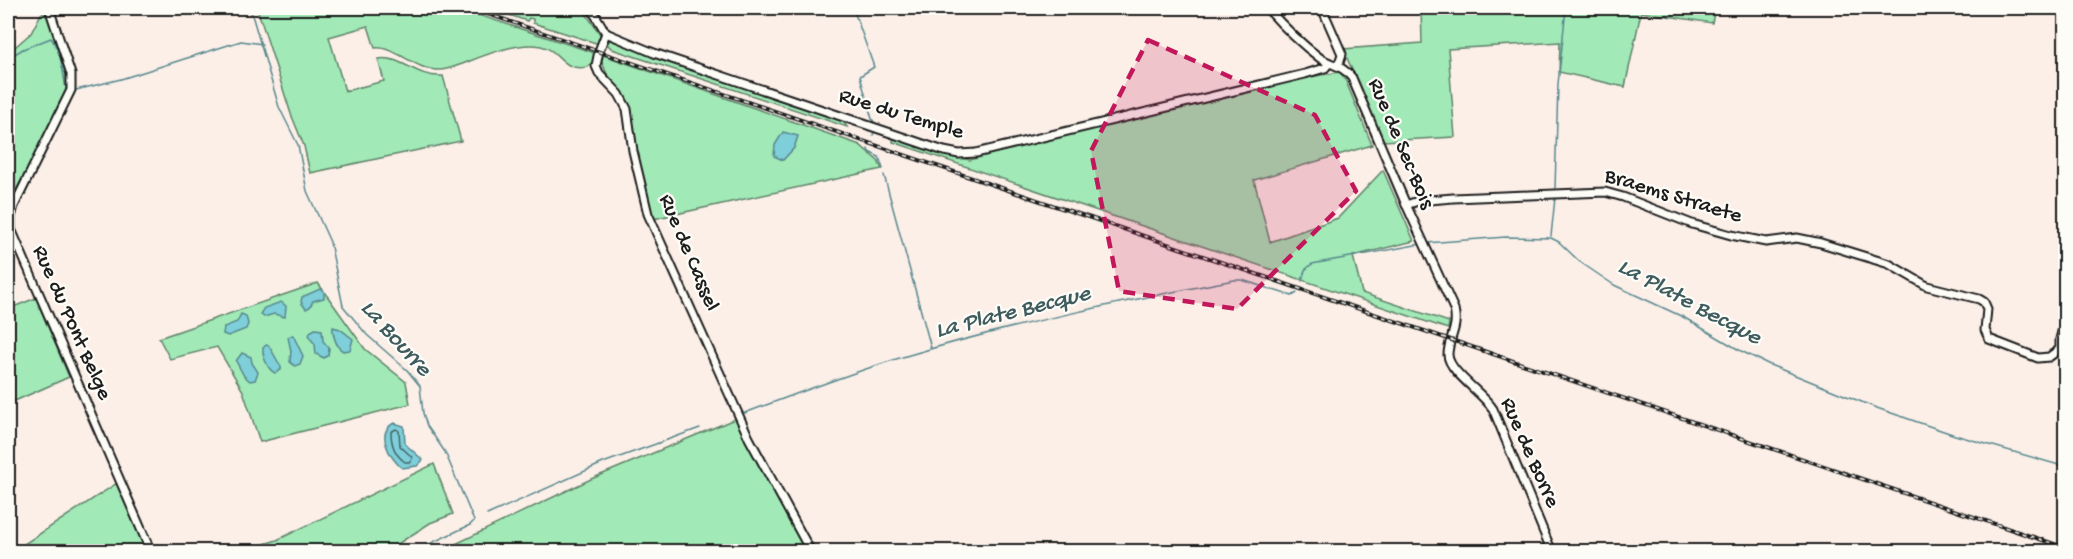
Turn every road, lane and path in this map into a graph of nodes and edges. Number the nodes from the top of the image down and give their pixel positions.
1 (49, 8) edge
2 (591, 8) edge
3 (1267, 8) edge
4 (1322, 8) edge
5 (606, 33) junction
6 (1329, 63) junction
7 (1338, 66) junction
8 (1406, 205) junction
9 (1423, 244) joint
10 (2066, 317) edge
11 (151, 552) edge
12 (811, 552) edge
13 (1551, 552) edge

1 - 11 street, Rue du Pont Belge
2 - 5 street
3 - 6 street, Rue de Sec-Bois
4 - 7 street, Rue de Sec-Bois
5 - 6 street, Rue du Temple
5 - 12 street, Rue de Cassel
6 - 7 street, Rue de Sec-Bois
7 - 8 street, Rue de Sec-Bois
8 - 9 street, Rue de Sec-Bois
8 - 10 street, Braems Straete
9 - 13 street, Rue de Borre

